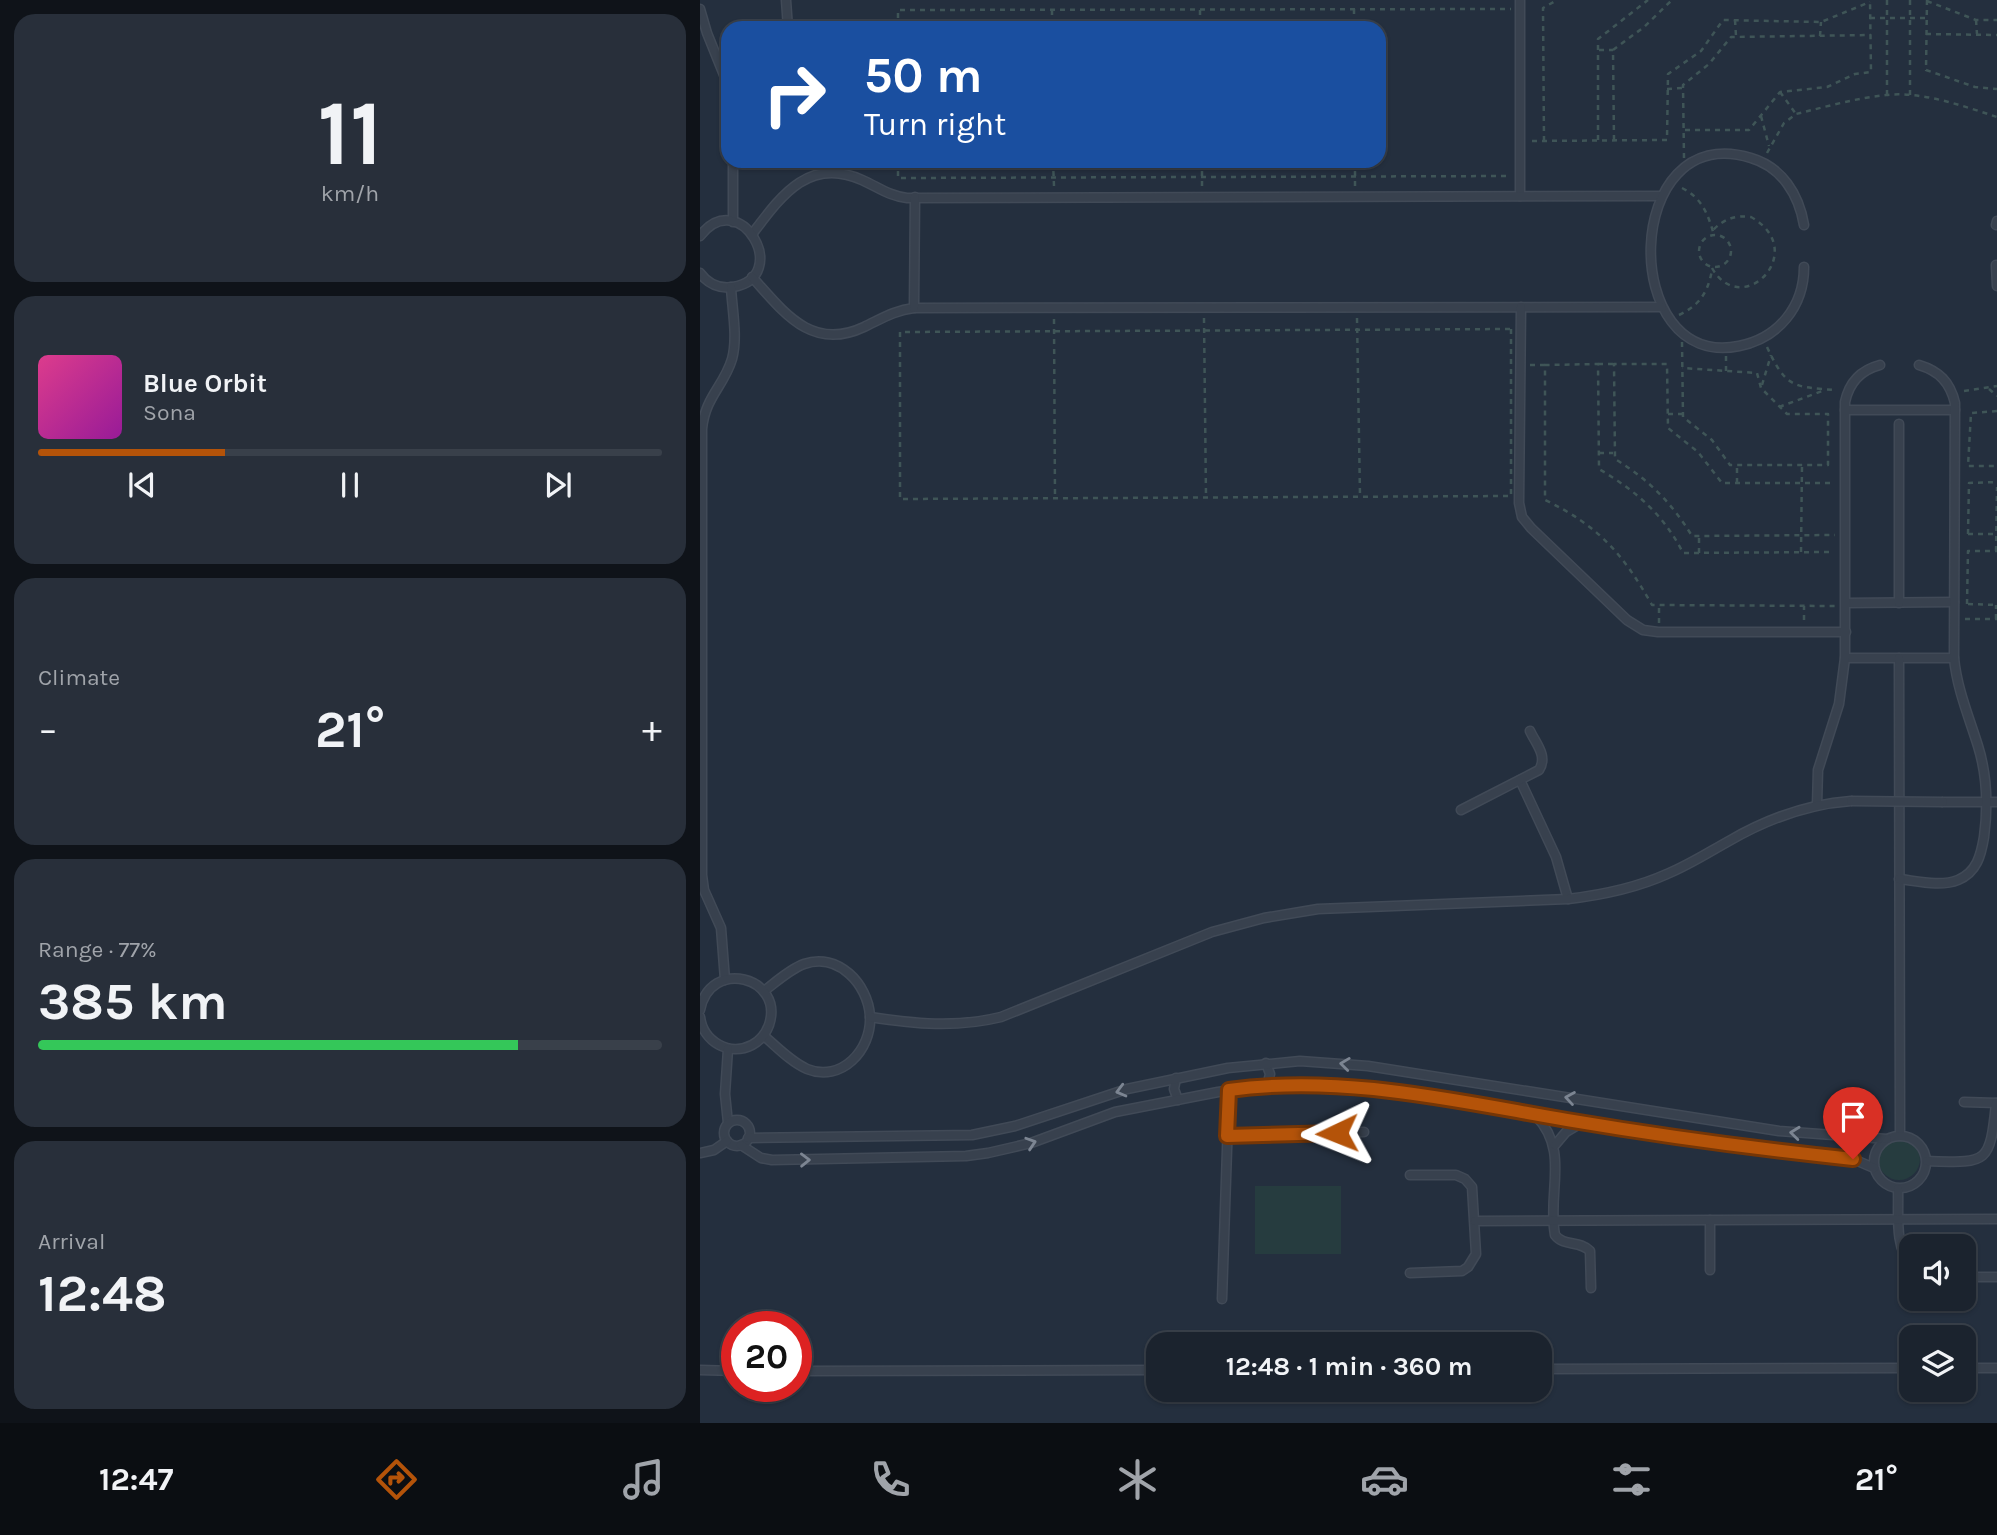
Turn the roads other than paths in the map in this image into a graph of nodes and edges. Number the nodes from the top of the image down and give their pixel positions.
1 (786, 0) edge
2 (1520, 0) edge
3 (700, 9) edge
4 (788, 21) edge
5 (721, 62) edge
6 (733, 168) edge
7 (1520, 196) junction
8 (1661, 196) junction
9 (915, 197) junction
10 (733, 222) junction
11 (1804, 225) dead end
12 (701, 233) edge
13 (753, 233) junction
14 (1996, 265) edge
15 (1804, 267) dead end
16 (701, 276) edge
17 (752, 277) junction
18 (1997, 286) edge
19 (731, 287) junction
20 (1521, 307) junction
21 (1662, 307) junction
22 (914, 308) junction
23 (1880, 365) dead end
24 (1919, 365) dead end
25 (1845, 410) junction
26 (1955, 410) junction
27 (1899, 424) dead end
28 (1954, 602) junction
29 (1899, 603) junction
30 (1846, 604) junction
31 (1846, 632) junction
32 (1845, 658) junction
33 (1899, 658) junction
34 (1954, 658) junction
35 (1530, 731) dead end
36 (1520, 780) junction
37 (1986, 802) junction
38 (1997, 802) edge
39 (1817, 806) junction
40 (1461, 810) dead end
41 (1899, 879) junction
42 (1568, 899) junction
43 (725, 979) junction
44 (764, 991) junction
45 (703, 993) edge
46 (700, 1010) edge
47 (700, 1017) edge
48 (870, 1017) junction
49 (764, 1035) junction
50 (728, 1049) junction
51 (1266, 1063) junction
52 (1176, 1078) junction
53 (1268, 1086) junction
54 (1229, 1090) junction
55 (1178, 1100) junction
56 (1964, 1101) dead end
57 (1997, 1103) edge
58 (1536, 1115) junction
59 (1581, 1123) junction
60 (728, 1124) junction
61 (1364, 1132) dead end
62 (1227, 1136) junction
63 (1900, 1136) junction
64 (748, 1138) junction
65 (1888, 1139) junction
66 (727, 1141) junction
67 (741, 1145) junction
68 (1555, 1145) junction
69 (700, 1153) edge
70 (1927, 1161) junction
71 (1874, 1168) junction
72 (1410, 1175) dead end
73 (1898, 1189) junction
74 (1899, 1219) junction
75 (1997, 1219) edge
76 (1554, 1220) junction
77 (1710, 1220) junction
78 (1475, 1221) junction
79 (1900, 1234) edge
80 (1710, 1270) dead end
81 (1410, 1273) dead end
82 (1976, 1277) edge
83 (1997, 1277) edge
84 (1591, 1288) dead end
85 (1222, 1299) dead end
86 (1899, 1368) edge
87 (1976, 1368) edge
88 (1997, 1368) edge
89 (1552, 1369) edge
90 (700, 1370) edge
91 (1146, 1370) edge
92 (721, 1371) edge
93 (812, 1371) edge

1 - 4 lane
2 - 7 lane
3 - 5 lane
6 - 10 lane
7 - 8 lane
7 - 9 lane
8 - 11 lane
8 - 21 lane
9 - 13 lane
9 - 22 lane
10 - 12 lane
10 - 13 lane
13 - 17 lane
14 - 18 lane
15 - 21 lane
16 - 19 lane
17 - 19 lane
17 - 22 lane
19 - 43 lane
20 - 21 lane
20 - 22 lane
20 - 31 lane
23 - 25 lane
24 - 26 lane
25 - 26 lane
25 - 30 lane
26 - 28 lane
27 - 29 lane
28 - 29 lane
28 - 34 lane
29 - 30 lane
30 - 31 lane
31 - 32 lane
32 - 33 lane
32 - 39 lane
33 - 34 lane
33 - 41 lane
34 - 37 lane
35 - 36 lane
36 - 40 lane
36 - 42 lane
37 - 38 lane
37 - 39 lane, bridge
37 - 41 lane
39 - 42 lane
41 - 63 lane
42 - 48 lane
43 - 44 lane
43 - 45 lane
44 - 48 lane
44 - 49 lane
45 - 46 lane
47 - 50 lane
48 - 49 lane
49 - 50 lane
50 - 60 lane
51 - 52 lane
51 - 53 lane
65 -> 51 lane
52 - 55 lane
52 -> 64 lane
53 - 54 lane
53 - 58 lane
54 - 55 lane
54 - 62 lane
67 -> 55 lane
56 - 57 lane
57 - 70 lane
58 - 59 lane
58 - 68 lane
59 - 68 lane
59 - 71 lane
60 - 64 lane
60 - 66 lane
61 - 62 lane
62 - 85 lane
63 - 65 lane
63 - 70 lane
64 - 67 lane
65 - 71 lane
66 - 67 lane
66 - 69 lane
68 - 76 lane
70 - 73 lane
71 - 73 lane
72 - 78 lane
73 - 74 lane
74 - 75 lane
74 - 77 lane
74 - 79 lane
76 - 77 lane
76 - 78 lane
76 - 84 lane
77 - 80 lane
78 - 81 lane
82 - 83 lane
86 - 89 lane
87 - 88 lane
90 - 92 lane
91 - 93 lane

